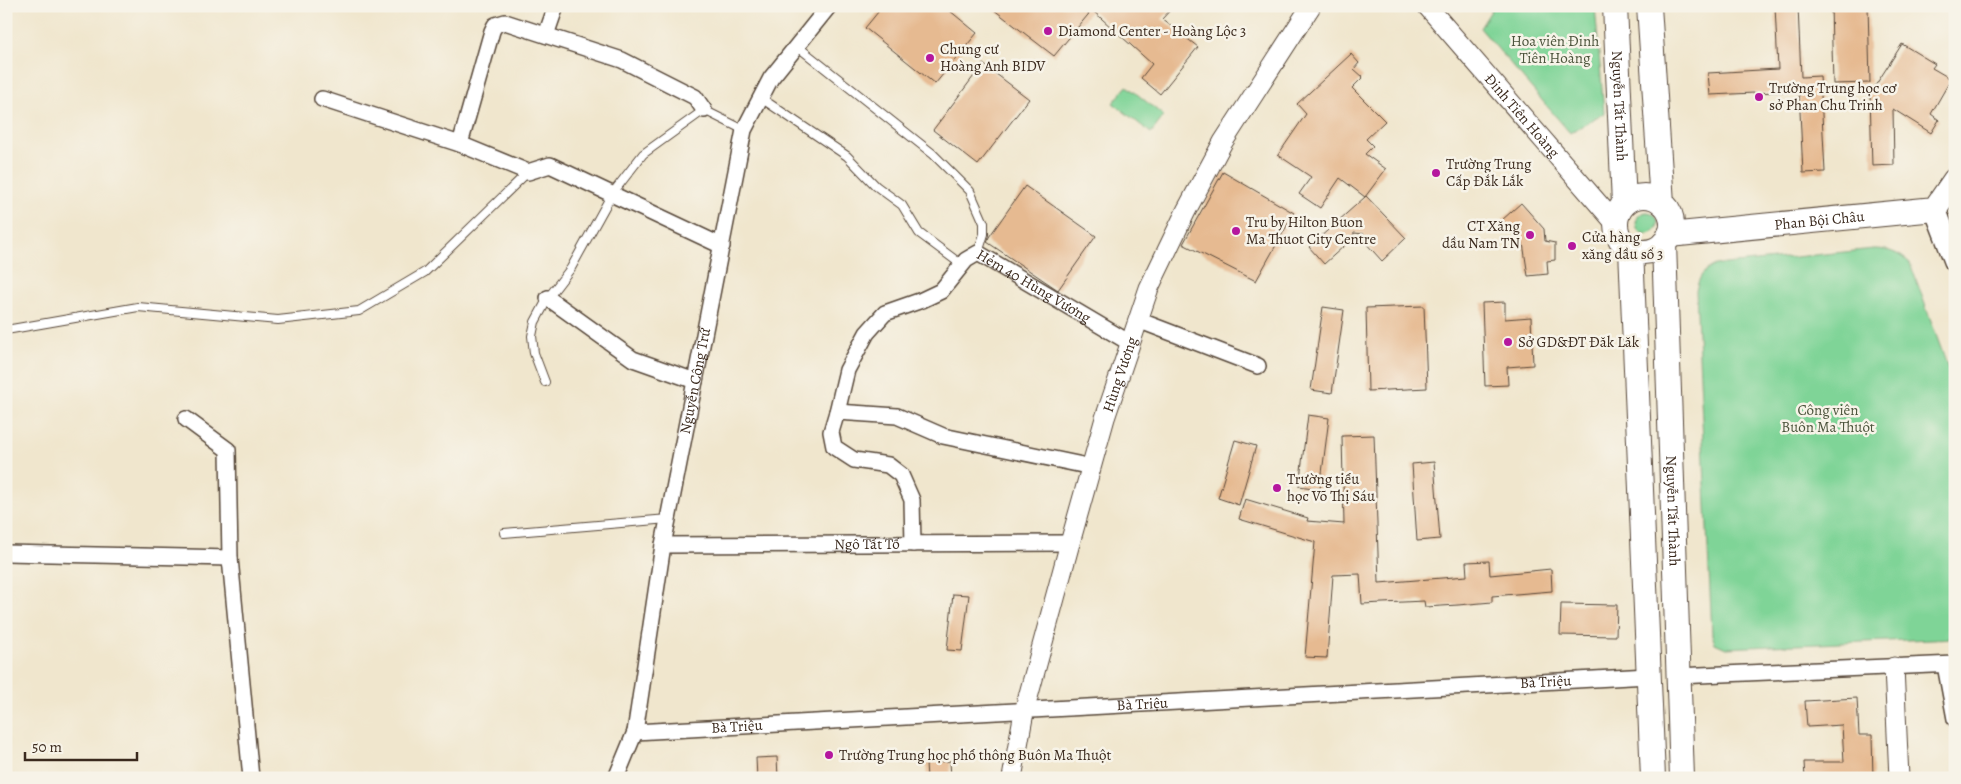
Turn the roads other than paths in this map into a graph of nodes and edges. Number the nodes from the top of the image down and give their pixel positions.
1 (556, 6) edge
2 (829, 6) edge
3 (1311, 6) edge
4 (1428, 6) edge
5 (1615, 6) edge
6 (1649, 6) edge
7 (546, 35) junction
8 (797, 46) junction
9 (761, 98) junction
10 (322, 99) dead end
11 (704, 110) junction
12 (744, 130) junction
13 (460, 144) junction
14 (528, 172) junction
15 (1955, 180) edge
16 (612, 194) junction
17 (1662, 203) junction
18 (1936, 209) junction
19 (1620, 214) junction
20 (1667, 239) junction
21 (722, 246) junction
22 (1631, 249) junction
23 (978, 253) junction
24 (1955, 261) edge
25 (962, 265) junction
26 (548, 298) junction
27 (1138, 320) junction
28 (6, 330) edge
29 (1130, 343) junction
30 (1258, 366) dead end
31 (695, 381) junction
32 (544, 382) dead end
33 (837, 412) junction
34 (186, 419) dead end
35 (1092, 467) junction
36 (668, 519) junction
37 (504, 533) dead end
38 (1070, 543) junction
39 (913, 544) junction
40 (664, 545) junction
41 (6, 553) edge
42 (230, 558) junction
43 (1950, 664) edge
44 (1894, 667) junction
45 (1648, 676) junction
46 (1677, 676) junction
47 (1024, 712) junction
48 (1955, 718) edge
49 (634, 732) junction
50 (251, 778) edge
51 (616, 778) edge
52 (1012, 778) edge
53 (1653, 778) edge
54 (1682, 778) edge
55 (1899, 778) edge

1 - 7 street
2 - 8 street, Nguyễn Công Trứ
3 - 27 street, Hùng Vương
4 - 19 street, Đinh Tiên Hoàng
5 - 19 main road, Nguyễn Tất Thành
6 - 17 main road
7 - 11 street
7 - 13 street
8 - 9 street, Nguyễn Công Trứ
8 - 23 lane
9 - 12 street, Nguyễn Công Trứ
9 - 25 lane
10 - 13 street
11 - 12 lane
11 - 16 lane
12 - 21 street, Nguyễn Công Trứ
13 - 14 street
14 - 16 street
14 - 28 lane
15 - 18 main road
16 - 21 street
16 - 26 lane
17 - 19 main road
17 - 20 main road
18 - 20 main road, Phan Bội Châu
18 - 24 main road
19 - 22 main road
20 - 22 main road
20 - 46 main road, Nguyễn Tất Thành
21 - 31 street, Nguyễn Công Trứ
22 - 45 main road, Nguyễn Tất Thành
23 - 25 street, Hẻm 40 Hùng Vương
23 - 29 street, Hẻm 40 Hùng Vương
25 - 33 street, Hẻm 40 Hùng Vương
26 - 31 street
26 - 32 lane
27 - 29 street, Hùng Vương
27 - 30 street
29 - 35 street, Hùng Vương
31 - 36 street, Nguyễn Công Trứ
33 - 35 street
33 - 39 street, Hẻm 40 Hùng Vương
34 - 42 street
35 - 38 street, Hùng Vương
36 - 37 lane
36 - 40 street, Nguyễn Công Trứ
38 - 39 street, Ngô Tất Tố
38 - 47 street, Hùng Vương
39 - 40 street, Ngô Tất Tố
40 - 49 street, Nguyễn Công Trứ
41 - 42 street
42 - 50 street
43 - 44 street
43 - 48 street
44 - 46 street
44 - 55 street
45 - 46 main road
45 - 47 street, Bà Triệu
45 - 53 main road, Nguyễn Tất Thành
46 - 54 main road, Nguyễn Tất Thành
47 - 49 street, Bà Triệu
47 - 52 street, Hùng Vương
49 - 51 street, Nguyễn Công Trứ

